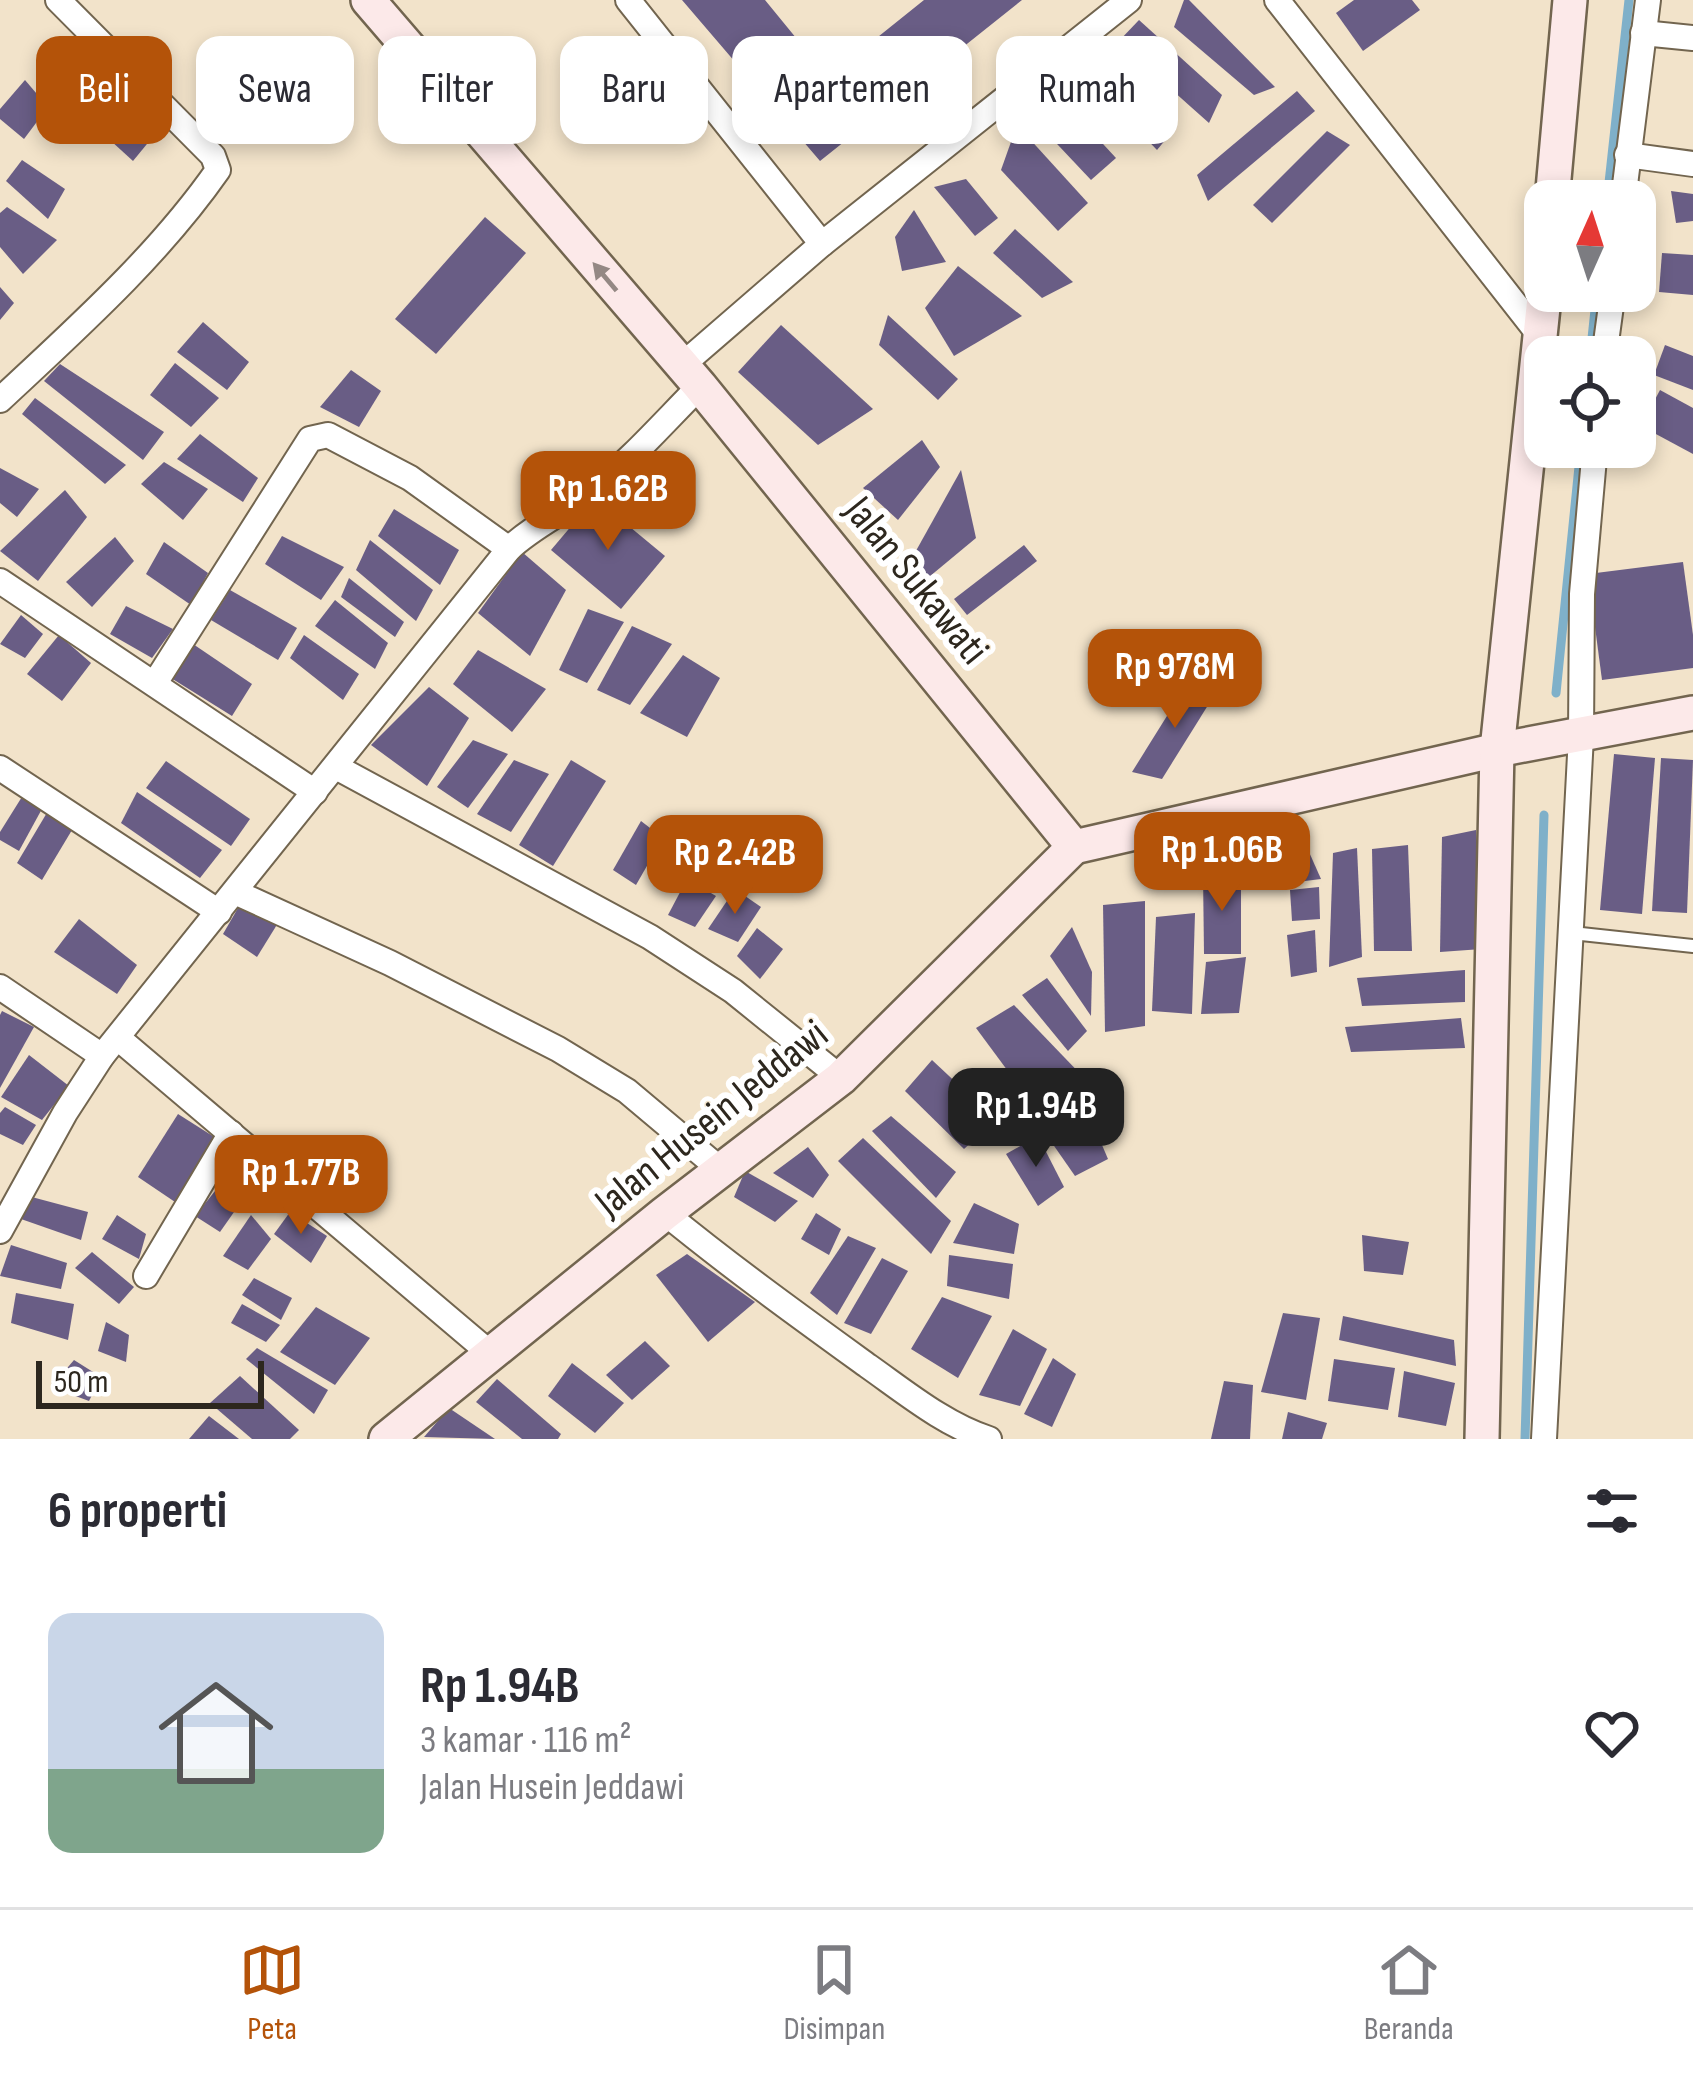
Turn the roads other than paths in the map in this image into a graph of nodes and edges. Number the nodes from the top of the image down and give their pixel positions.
1 (58, 0) edge
2 (368, 0) edge
3 (628, 0) edge
4 (1129, 0) edge
5 (1277, 0) edge
6 (1570, 0) edge
7 (1648, 0) edge
8 (1643, 32) junction
9 (1693, 38) edge
10 (1627, 155) junction
11 (1693, 164) edge
12 (1554, 180) edge
13 (1625, 180) edge
14 (822, 244) junction
15 (1539, 336) edge
16 (690, 376) junction
17 (0, 400) edge
18 (1527, 468) edge
19 (1592, 468) edge
20 (509, 549) junction
21 (0, 581) edge
22 (155, 683) junction
23 (1693, 713) edge
24 (1575, 737) junction
25 (1497, 750) junction
26 (336, 767) junction
27 (0, 768) edge
28 (315, 792) junction
29 (1074, 847) junction
30 (227, 902) junction
31 (1570, 932) junction
32 (1693, 946) edge
33 (0, 987) edge
34 (110, 1047) junction
35 (841, 1078) junction
36 (231, 1133) junction
37 (721, 1170) junction
38 (665, 1214) junction
39 (0, 1231) edge
40 (146, 1276) dead end
41 (492, 1354) junction
42 (386, 1439) edge
43 (988, 1439) edge
44 (1482, 1439) edge
45 (1544, 1439) edge

1 - 17 street
16 -> 2 street, Jalan Sukawati
3 - 14 street
4 - 14 street
5 - 15 street
6 - 12 street
7 - 8 street
8 - 9 street
8 - 10 street
10 - 11 street
10 - 13 street
14 - 16 street
16 - 20 street
16 - 29 street, Jalan Sukawati
18 - 25 street
19 - 24 street
20 - 22 street
20 - 26 street
21 - 22 street
22 - 28 street
23 - 24 street
24 - 25 street
24 - 31 street
25 - 29 street
25 - 44 street
26 - 28 street
26 - 35 street
27 - 30 street
28 - 30 street
29 - 35 street, Jalan Husein Jeddawi
30 - 34 street
30 - 37 street
31 - 32 lane
31 - 45 street
33 - 34 street
34 - 36 street
34 - 39 street
35 - 37 street, Jalan Husein Jeddawi
36 - 40 street
36 - 41 street
37 - 38 street, Jalan Husein Jeddawi
38 - 41 street, Jalan Husein Jeddawi
38 - 43 street
41 - 42 street, Jalan Husein Jeddawi

